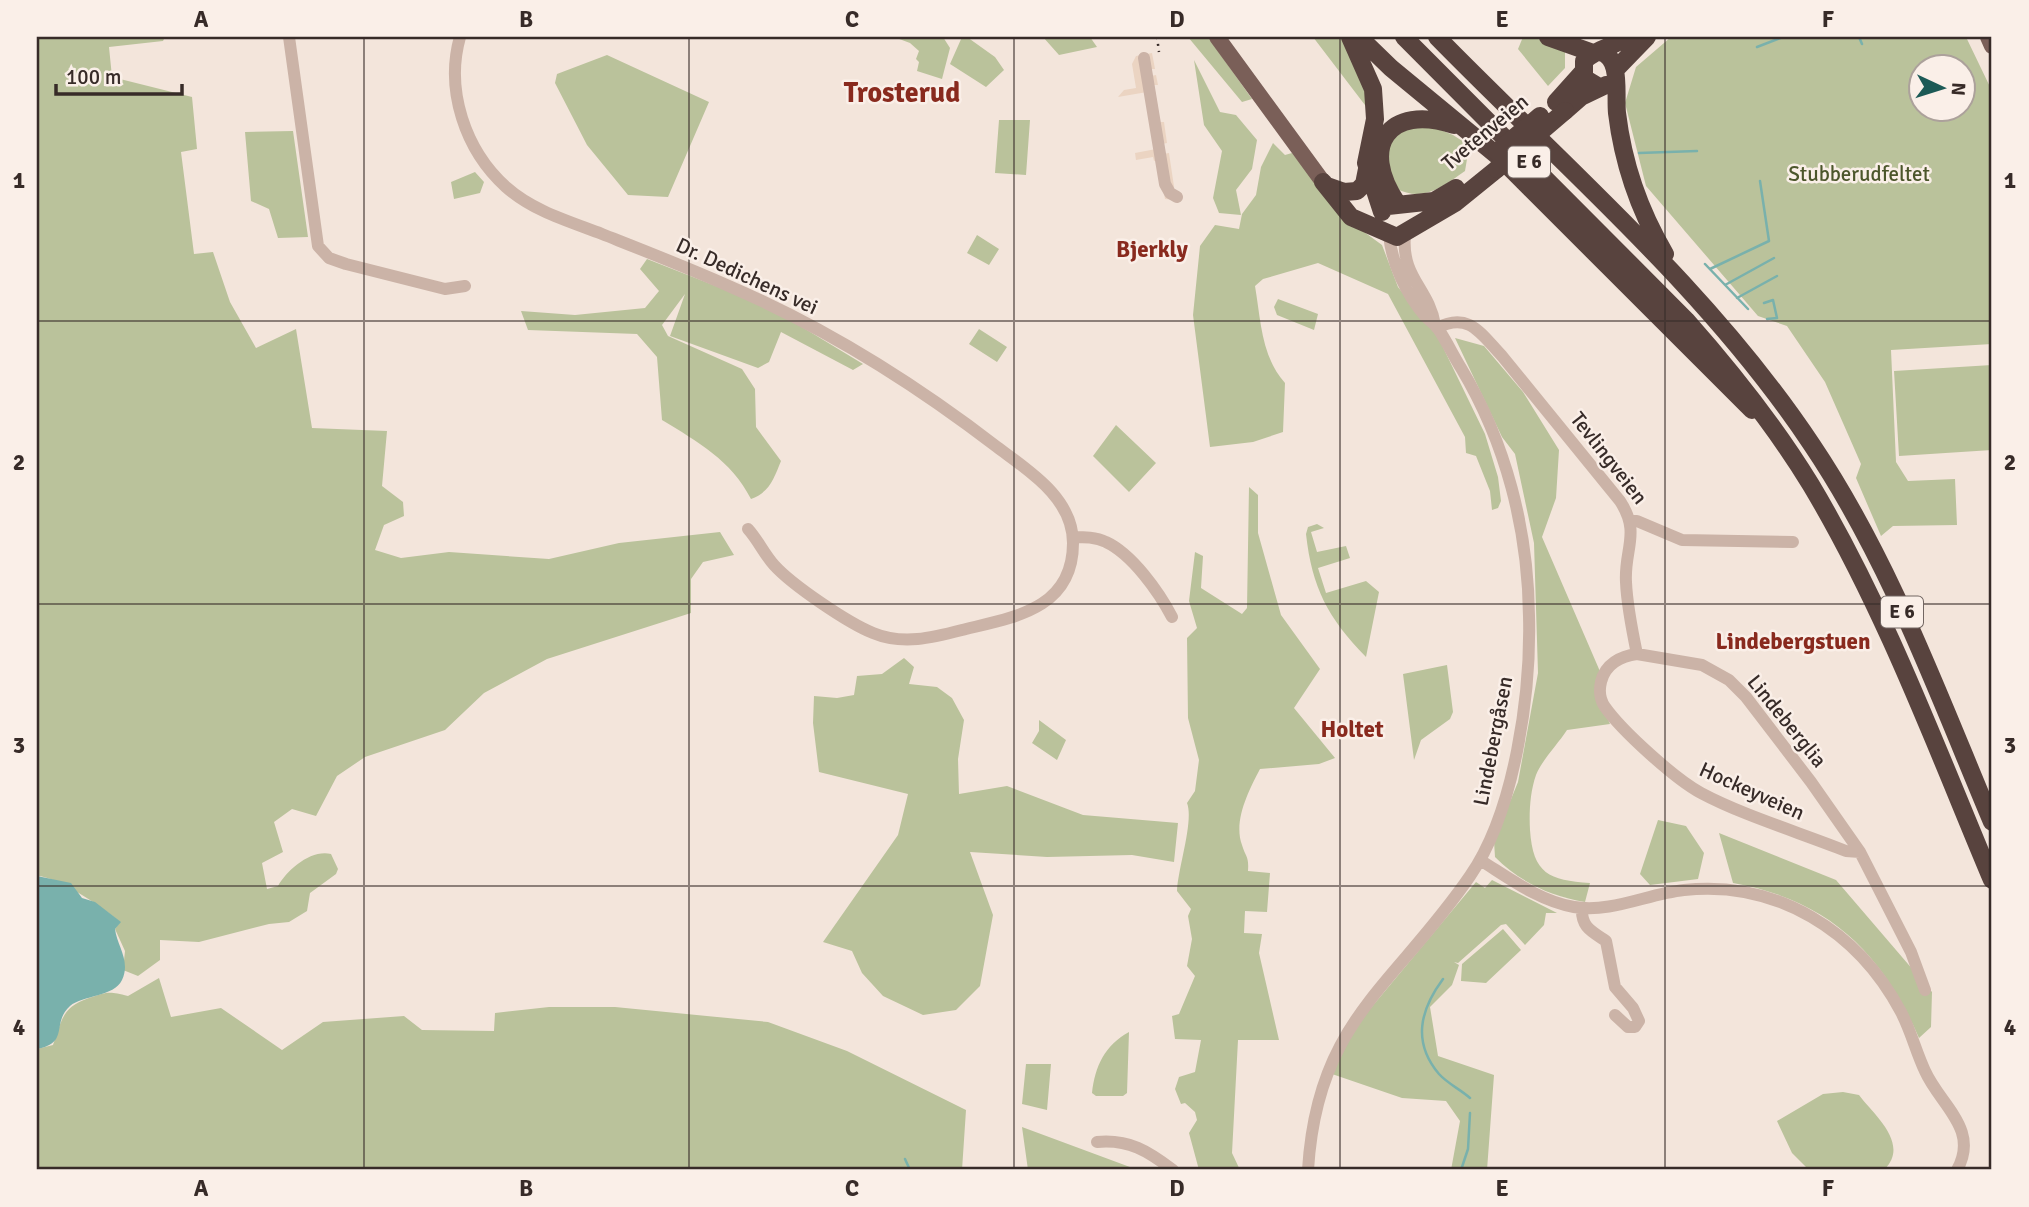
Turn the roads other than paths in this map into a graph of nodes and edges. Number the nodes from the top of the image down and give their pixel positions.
1 (289, 37) edge
2 (460, 37) edge
3 (1217, 37) edge
4 (1350, 37) edge
5 (1359, 37) edge
6 (1404, 37) edge
7 (1437, 37) edge
8 (1548, 37) edge
9 (1628, 37) edge
10 (1647, 37) edge
11 (1988, 37) edge
12 (1992, 46) edge
13 (1596, 53) junction
14 (1144, 58) dead end
15 (1582, 73) junction
16 (1610, 78) junction
17 (1560, 106) junction
18 (1461, 127) junction
19 (1371, 169) junction
20 (1328, 188) junction
21 (1177, 197) dead end
22 (1394, 220) junction
23 (1681, 281) junction
24 (465, 285) dead end
25 (1436, 326) junction
26 (1774, 429) junction
27 (1630, 521) junction
28 (748, 529) dead end
29 (1073, 537) junction
30 (1793, 542) dead end
31 (1171, 617) dead end
32 (1637, 654) junction
33 (1992, 822) edge
34 (1860, 852) junction
35 (1480, 860) junction
36 (1992, 880) edge
37 (1582, 908) junction
38 (1925, 990) dead end
39 (1615, 1015) dead end
40 (1097, 1142) dead end
41 (1173, 1170) edge
42 (1308, 1170) edge
43 (1957, 1170) edge

1 - 24 street
2 - 29 street, Dr. Dedichens vei
3 - 20 main road
4 - 19 highway
5 - 18 highway, E 6
6 - 26 highway, E 6
7 - 23 highway, E 6
8 - 13 highway
9 - 13 highway
10 - 16 highway, Tvetenveien
11 - 12 main road
13 - 15 highway
13 - 16 highway
14 - 21 street
15 - 16 highway
15 - 17 highway, Tvetenveien
16 - 17 highway, Tvetenveien
16 - 23 highway
17 - 22 highway, Tvetenveien, bridge
18 - 19 highway, E 6
18 - 26 highway, E 6
19 - 20 highway
19 - 22 highway
20 - 22 highway
22 - 25 street, Lindebergåsen
23 - 33 highway, E 6
25 - 27 street, Tevlingveien
25 - 35 street, Lindebergåsen
26 - 36 highway, E 6
27 - 30 street, Tevlingveien
27 - 32 street
28 - 29 street
29 - 31 street
32 - 34 street, Lindeberglia
32 - 34 street, Hockeyveien
34 - 38 street, Lindeberglia
35 - 37 street
35 - 42 street, Lindebergåsen
37 - 39 street
37 - 43 street
40 - 41 street

